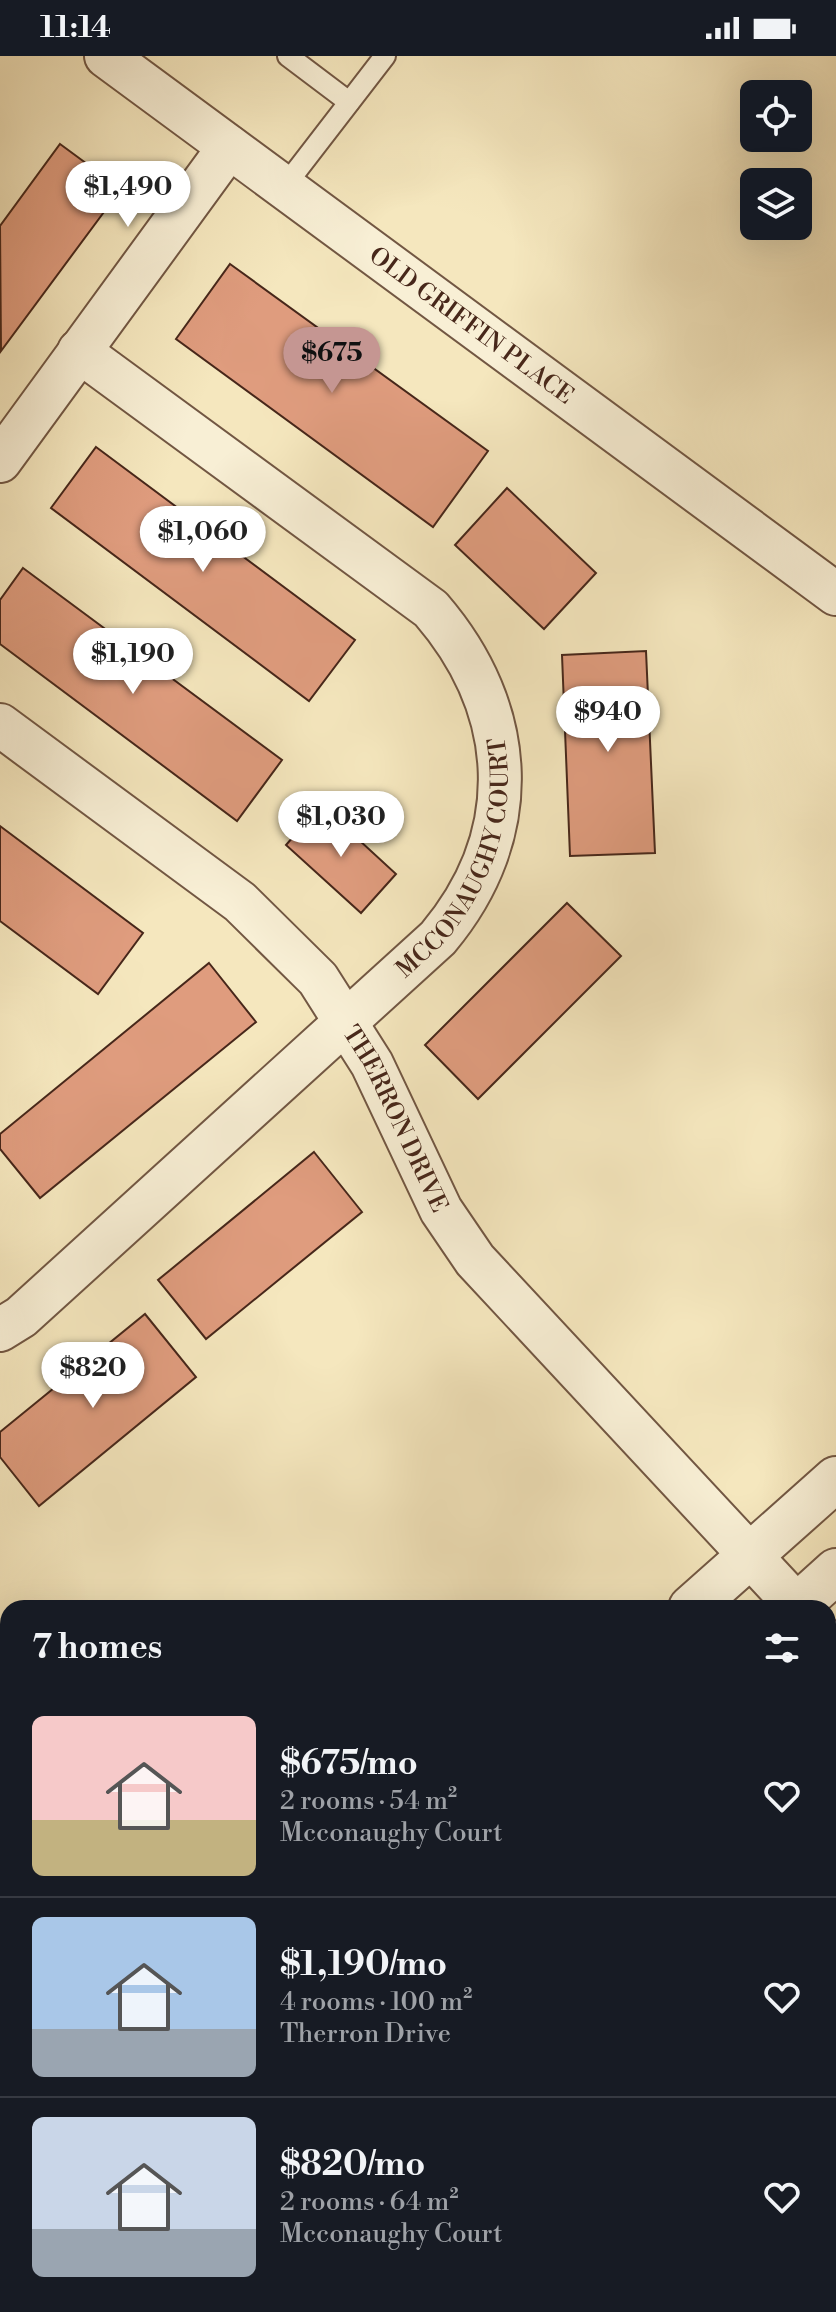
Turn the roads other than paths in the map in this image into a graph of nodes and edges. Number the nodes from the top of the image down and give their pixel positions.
1 (106, 56) edge
2 (288, 56) edge
3 (385, 56) edge
4 (349, 102) junction
5 (229, 147) junction
6 (284, 187) junction
7 (79, 351) junction
8 (0, 461) edge
9 (836, 594) edge
10 (0, 725) edge
11 (345, 1022) junction
12 (0, 1330) edge
13 (836, 1479) edge
14 (753, 1555) junction
15 (836, 1571) edge
16 (700, 1600) edge
17 (791, 1600) edge
18 (805, 1600) edge

1 - 5 street, OLD GRIFFIN PLACE
2 - 4 lane
3 - 4 lane
4 - 6 lane
5 - 6 street, OLD GRIFFIN PLACE
5 - 7 street
6 - 9 street, OLD GRIFFIN PLACE
7 - 8 street
7 - 11 street, MCCONAUGHY COURT
10 - 11 street, THERRON DRIVE
11 - 12 street, MCCONAUGHY COURT
11 - 14 street, THERRON DRIVE
13 - 14 street
14 - 16 street
14 - 17 street, THERRON DRIVE
15 - 18 street

